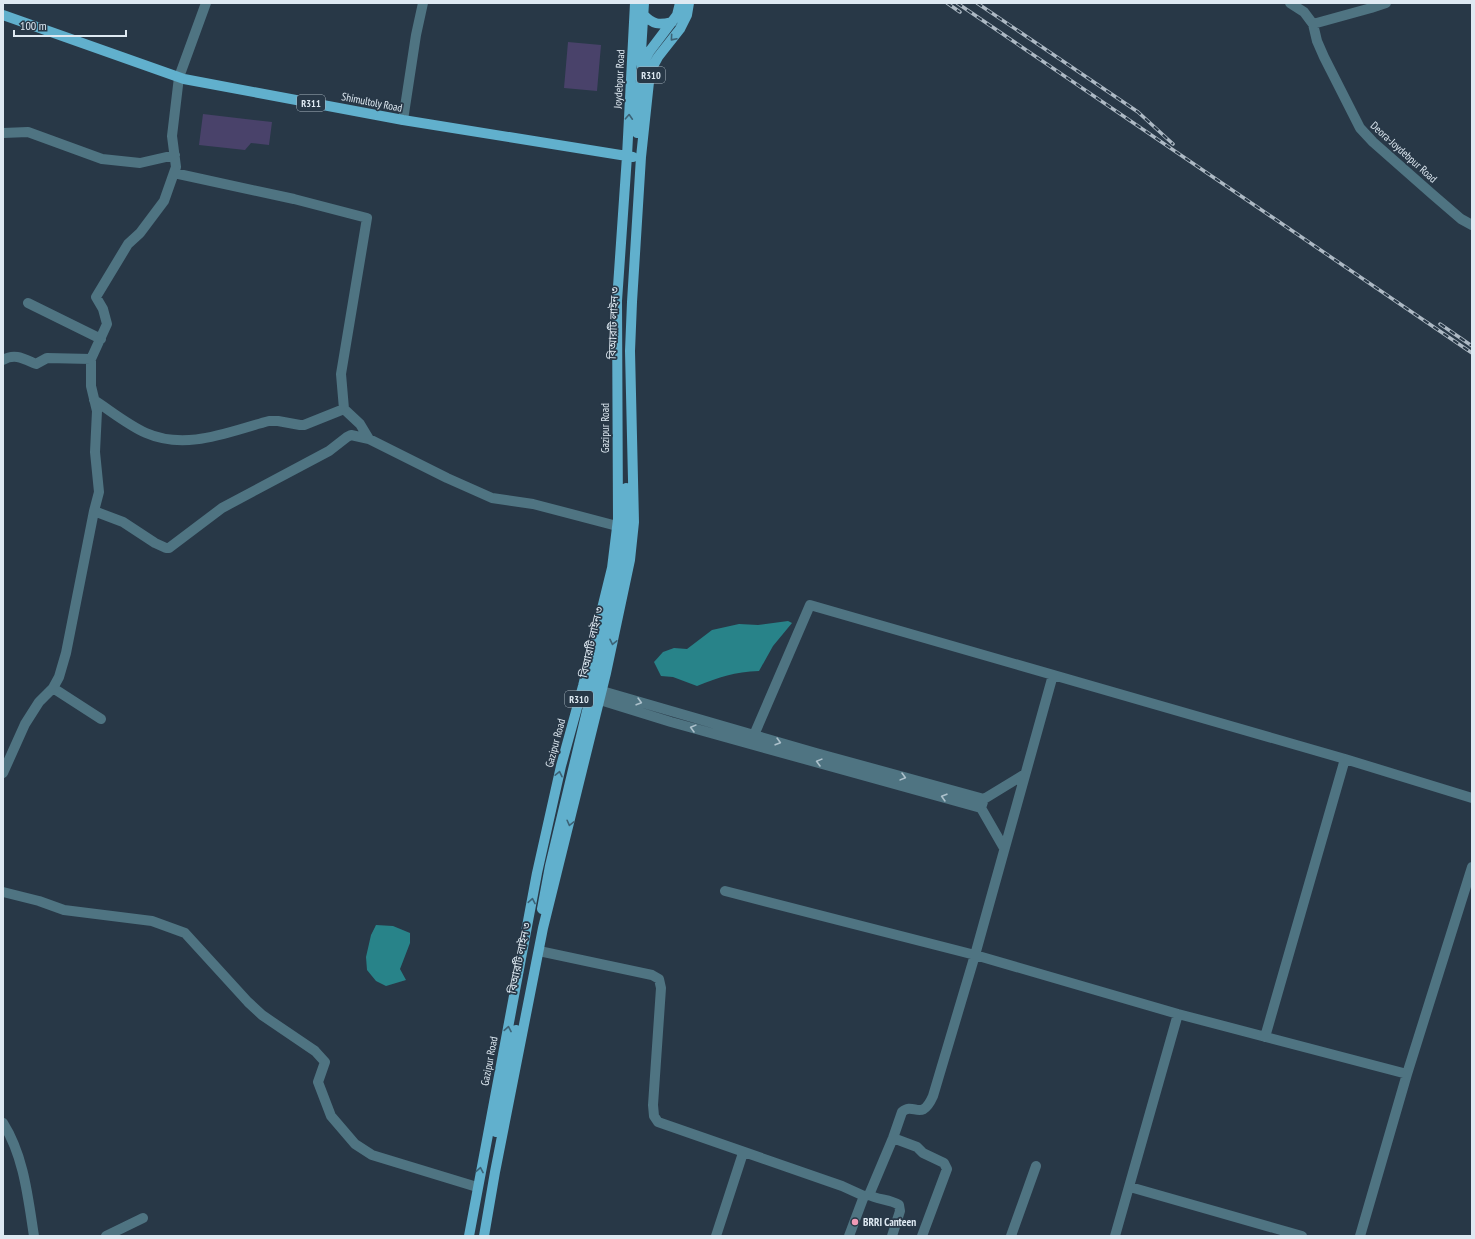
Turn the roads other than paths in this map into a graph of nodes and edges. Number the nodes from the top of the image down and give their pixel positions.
1 (206, 3) edge
2 (424, 3) edge
3 (635, 3) edge
4 (644, 3) edge
5 (680, 3) edge
6 (689, 3) edge
7 (1290, 3) edge
8 (1386, 3) edge
9 (643, 14) junction
10 (3, 15) edge
11 (672, 22) junction
12 (1313, 24) junction
13 (642, 68) junction
14 (179, 77) junction
15 (403, 120) junction
16 (3, 133) edge
17 (175, 155) junction
18 (634, 157) junction
19 (174, 173) junction
20 (1472, 226) edge
21 (28, 303) dead end
22 (101, 339) junction
23 (91, 359) junction
24 (3, 360) edge
25 (94, 400) junction
26 (344, 409) junction
27 (369, 439) junction
28 (94, 511) junction
29 (617, 526) junction
30 (1052, 675) junction
31 (53, 688) junction
32 (601, 696) junction
33 (102, 719) dead end
34 (754, 735) junction
35 (1346, 759) junction
36 (3, 773) edge
37 (1025, 774) junction
38 (1472, 798) edge
39 (983, 803) junction
40 (1004, 848) junction
41 (1472, 868) edge
42 (725, 891) dead end
43 (3, 892) edge
44 (539, 951) junction
45 (975, 955) junction
46 (1178, 1014) junction
47 (1265, 1037) junction
48 (1407, 1074) junction
49 (3, 1123) edge
50 (893, 1138) junction
51 (743, 1152) junction
52 (1036, 1166) dead end
53 (1130, 1186) junction
54 (477, 1187) junction
55 (866, 1196) junction
56 (143, 1218) dead end
57 (34, 1236) edge
58 (106, 1236) edge
59 (469, 1236) edge
60 (477, 1236) edge
61 (484, 1236) edge
62 (716, 1236) edge
63 (849, 1236) edge
64 (892, 1236) edge
65 (922, 1236) edge
66 (1011, 1236) edge
67 (1115, 1236) edge
68 (1302, 1236) edge
69 (1360, 1236) edge

1 - 14 street
2 - 15 street
18 -> 3 main road, Joydebpur Road / R310
4 - 9 main road, বিআরটি লাইন ৩
5 - 11 main road, বিআরটি লাইন ৩
6 -> 18 main road, R310
7 - 12 street, Deora-Joydebpur Road
8 - 12 street
9 - 11 main road
9 - 13 main road, বিআরটি লাইন ৩
10 - 14 main road, Shimultoly Road / R311
11 - 13 main road, বিআরটি লাইন ৩
12 - 20 street, Deora-Joydebpur Road
13 - 18 main road, বিআরটি লাইন ৩
14 - 15 main road, Shimultoly Road / R311
14 - 17 street
15 - 18 main road, Shimultoly Road / R311
16 - 17 street
17 - 19 street
18 - 29 main road, Gazipur Road / R310
18 -> 32 main road, R310
18 - 60 main road, বিআরটি লাইন ৩
19 - 22 street
19 - 26 street
21 - 22 street
22 - 23 street
23 - 24 street
23 - 25 street
25 - 26 street
25 - 28 street
26 - 27 street
27 - 28 street
27 - 29 street
28 - 31 street
54 -> 29 main road, Gazipur Road / R310
30 - 34 street
30 - 35 street
30 - 37 street
31 - 33 street
31 - 36 street
32 -> 34 street
39 -> 32 street
32 -> 44 main road, R310
34 -> 39 street
35 - 38 street
35 - 47 street
37 - 39 street
37 - 40 street
39 - 40 street
40 - 45 street
41 - 48 street
42 - 45 street
43 - 54 street
44 - 51 street
44 - 61 main road, R310
45 - 46 street
45 - 50 street
46 - 47 street
46 - 53 street
47 - 48 street
48 - 69 street
49 - 57 street
50 - 55 street
50 - 65 street
51 - 55 street
51 - 62 street
52 - 66 street
53 - 67 street
53 - 68 street
54 - 59 main road, Gazipur Road / R310
55 - 63 street
55 - 64 street
56 - 58 street

